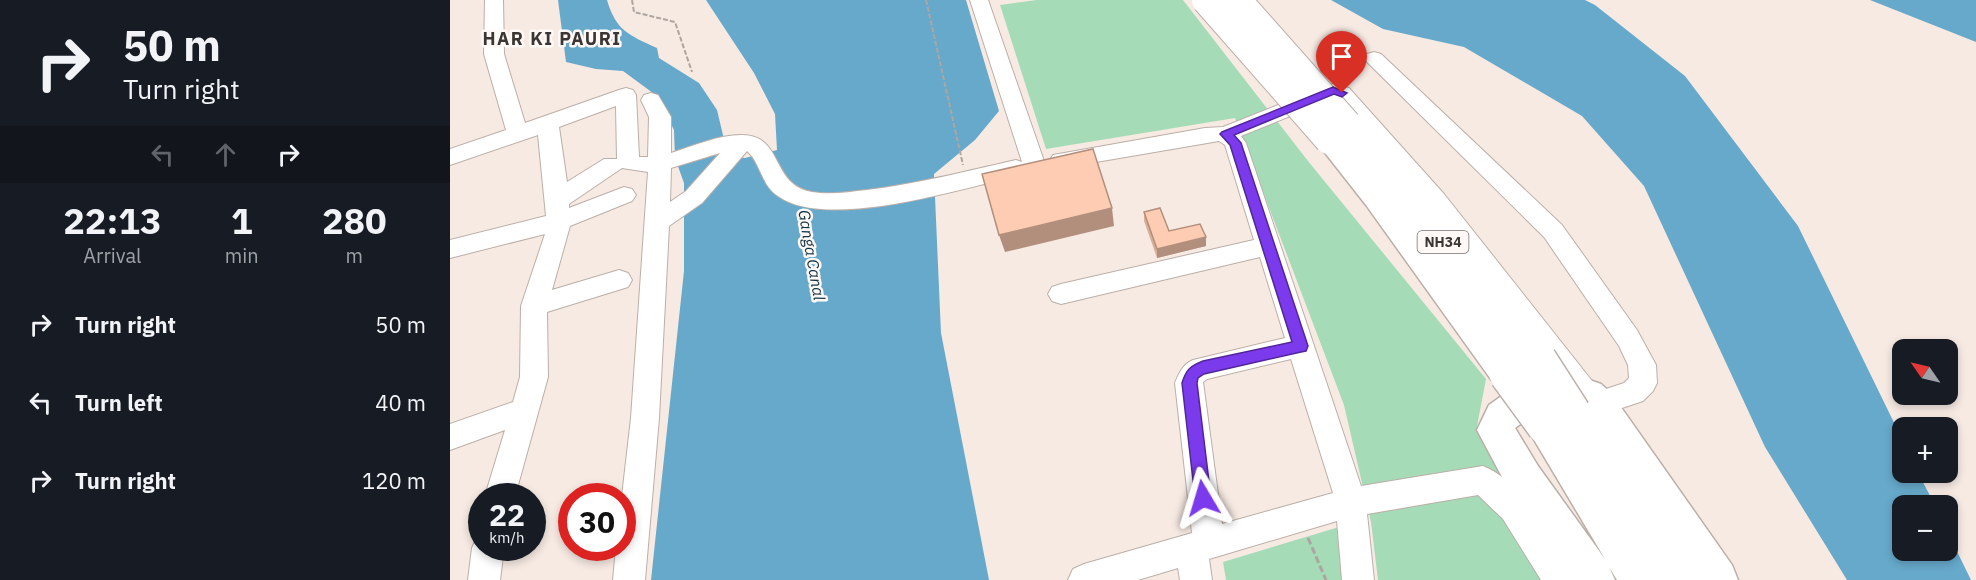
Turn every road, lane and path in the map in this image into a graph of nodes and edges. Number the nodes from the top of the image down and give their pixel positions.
1 (494, 0) edge
2 (632, 0) edge
3 (926, 0) edge
4 (979, 0) edge
5 (1206, 0) edge
6 (1237, 0) edge
7 (1374, 58) dead end
8 (692, 72) dead end
9 (549, 124) junction
10 (1338, 132) junction
11 (518, 134) junction
12 (1226, 134) junction
13 (734, 143) junction
14 (450, 157) edge
15 (668, 160) junction
16 (963, 164) dead end
17 (1034, 164) junction
18 (612, 165) dead end
19 (624, 195) dead end
20 (557, 211) junction
21 (657, 222) junction
22 (1269, 246) junction
23 (450, 249) edge
24 (619, 280) dead end
25 (1061, 294) dead end
26 (534, 306) junction
27 (1301, 346) junction
28 (1576, 409) junction
29 (524, 410) junction
30 (450, 437) edge
31 (504, 483) edge
32 (1351, 502) junction
33 (1294, 519) junction
34 (1200, 546) junction
35 (487, 561) edge
36 (484, 580) edge
37 (629, 580) edge
38 (1084, 580) edge
39 (1196, 580) edge
40 (1326, 580) edge
41 (1358, 580) edge
42 (1560, 580) edge
43 (1594, 580) edge
44 (1641, 580) edge
45 (1679, 580) edge
46 (1717, 580) edge

1 - 11 street
2 - 8 path
3 - 16 path
4 - 17 street
5 - 10 highway, NH34, bridge
6 - 10 highway, NH34, bridge
7 - 28 street
9 - 11 street
9 - 15 street
9 - 20 street
10 - 28 highway, NH34, bridge
11 - 14 street
12 - 17 street
12 - 22 street
12 - 28 street
13 - 15 street
13 - 17 street
13 - 21 street
15 - 21 street
18 - 20 street
19 - 20 street
20 - 23 street
20 - 26 street
21 - 37 street
22 - 25 street
22 - 27 street
24 - 26 street
26 - 29 street
27 - 32 street
27 - 34 street
28 - 43 highway
28 - 44 highway, NH34
28 - 45 highway, NH34
28 - 46 highway
29 - 30 street
29 - 31 street
32 - 33 street
32 - 41 street
32 - 42 street
33 - 34 street
33 - 40 path
34 - 38 street
34 - 39 street
35 - 36 street

